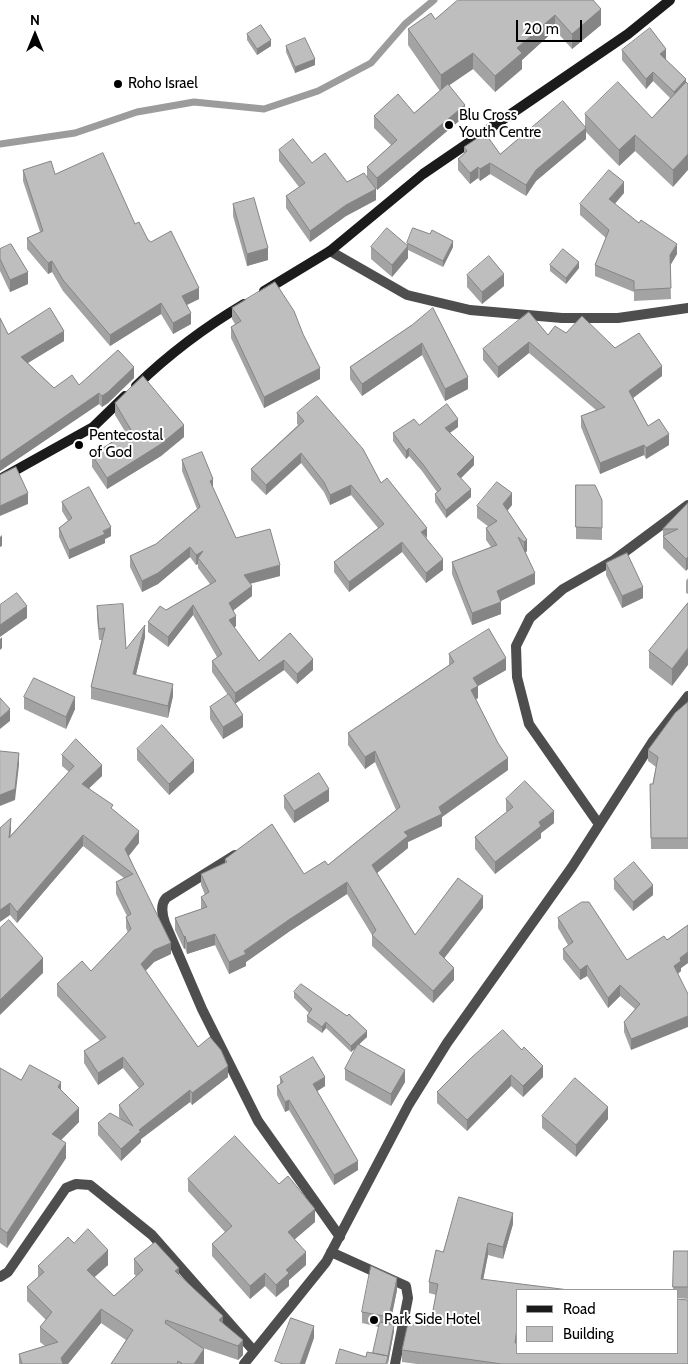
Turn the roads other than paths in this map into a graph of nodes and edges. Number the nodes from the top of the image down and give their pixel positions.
1 (670, 0) edge
2 (330, 251) junction
3 (688, 308) edge
4 (0, 479) edge
5 (688, 505) edge
6 (688, 696) edge
7 (598, 823) junction
8 (241, 851) edge
9 (340, 1236) junction
10 (331, 1252) junction
11 (0, 1276) edge
12 (254, 1351) junction
13 (244, 1364) edge
14 (395, 1364) edge

1 - 2 street
2 - 3 street
2 - 4 street
5 - 7 street
6 - 7 street
7 - 9 street
8 - 9 street
9 - 10 street
10 - 12 street
10 - 14 street
11 - 12 street
12 - 13 street

